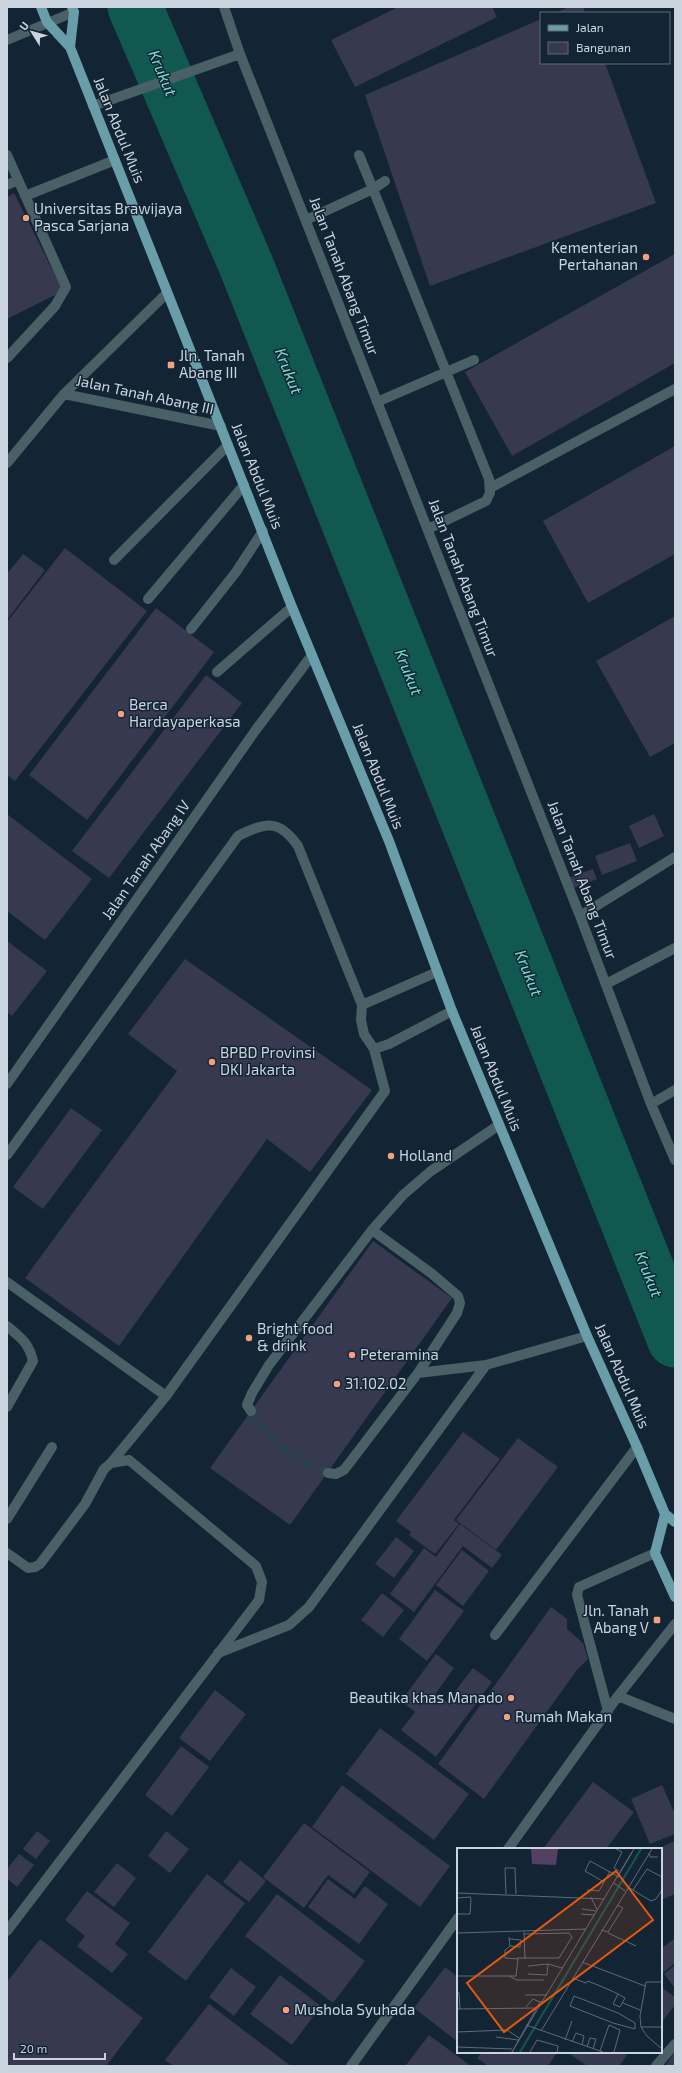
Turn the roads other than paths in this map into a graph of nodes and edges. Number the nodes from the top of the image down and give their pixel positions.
1 (40, 7) edge
2 (224, 7) edge
3 (73, 9) edge
4 (47, 22) junction
5 (7, 40) edge
6 (70, 47) junction
7 (240, 54) junction
8 (93, 106) junction
9 (7, 155) edge
10 (359, 155) dead end
11 (115, 160) junction
12 (18, 180) junction
13 (385, 181) dead end
14 (7, 185) edge
15 (373, 189) junction
16 (25, 196) junction
17 (306, 220) junction
18 (167, 292) junction
19 (7, 358) edge
20 (474, 360) dead end
21 (447, 371) junction
22 (675, 389) edge
23 (64, 394) junction
24 (377, 402) junction
25 (221, 426) junction
26 (228, 445) junction
27 (7, 463) edge
28 (244, 485) junction
29 (490, 488) junction
30 (428, 529) junction
31 (263, 531) junction
32 (114, 560) dead end
33 (148, 599) dead end
34 (292, 606) junction
35 (191, 629) dead end
36 (312, 656) junction
37 (217, 672) dead end
38 (675, 857) edge
39 (580, 916) junction
40 (675, 948) edge
41 (437, 972) junction
42 (606, 984) junction
43 (362, 1005) junction
44 (452, 1011) junction
45 (374, 1049) junction
46 (7, 1084) edge
47 (675, 1090) edge
48 (652, 1104) junction
49 (498, 1125) junction
50 (7, 1155) edge
51 (675, 1160) edge
52 (372, 1230) junction
53 (7, 1282) edge
54 (7, 1326) edge
55 (587, 1336) junction
56 (486, 1364) junction
57 (418, 1373) junction
58 (166, 1396) junction
59 (7, 1407) edge
60 (251, 1411) tunnel mouth
61 (52, 1447) dead end
62 (637, 1447) junction
63 (111, 1463) junction
64 (328, 1473) tunnel mouth
65 (665, 1514) junction
66 (7, 1519) edge
67 (675, 1522) edge
68 (7, 1553) edge
69 (655, 1553) junction
70 (675, 1597) edge
71 (675, 1624) edge
72 (495, 1634) dead end
73 (218, 1653) junction
74 (618, 1696) junction
75 (608, 1711) junction
76 (675, 1719) edge
77 (509, 1848) edge
78 (457, 1919) edge
79 (7, 1931) edge
80 (675, 2044) edge
81 (351, 2066) edge
82 (656, 2066) edge

1 - 4 main road, Jalan Abdul Muis
2 - 7 street, Jalan Tanah Abang Timur
3 - 4 street
3 - 6 main road, Jalan Abdul Muis
4 - 5 street
4 - 6 main road, Jalan Abdul Muis
6 - 8 main road, Jalan Abdul Muis
7 - 8 street
7 - 17 street, Jalan Tanah Abang Timur
8 - 11 main road, Jalan Abdul Muis
9 - 12 street
10 - 15 street
11 - 16 street
11 - 18 main road, Jalan Abdul Muis
12 - 14 street
12 - 16 street
13 - 15 street
15 - 17 street
15 - 21 street
16 - 19 street
17 - 24 street, Jalan Tanah Abang Timur
18 - 23 street, Jalan Tanah Abang III
18 - 25 main road, Jalan Abdul Muis
20 - 21 street
21 - 24 street
21 - 29 street
22 - 29 street
23 - 25 street, Jalan Tanah Abang III
23 - 27 street, Jalan Tanah Abang III
24 - 30 street, Jalan Tanah Abang Timur
25 - 26 main road, Jalan Abdul Muis
26 - 28 main road, Jalan Abdul Muis
26 - 32 street
28 - 31 main road, Jalan Abdul Muis
28 - 33 street
29 - 30 street
30 - 39 street, Jalan Tanah Abang Timur
31 - 34 main road, Jalan Abdul Muis
31 - 35 street
34 - 36 main road, Jalan Abdul Muis
34 - 37 street
36 - 41 main road, Jalan Abdul Muis
36 - 46 street, Jalan Tanah Abang IV
38 - 39 street
39 - 42 street, Jalan Tanah Abang Timur
40 - 42 street
41 - 43 street
41 - 44 main road, Jalan Abdul Muis
42 - 48 street, Jalan Tanah Abang Timur
43 - 45 street
43 - 50 street
44 - 45 street
44 - 49 main road, Jalan Abdul Muis
45 - 58 street
47 - 48 street
48 - 51 street, Jalan Tanah Abang Timur
49 - 52 street
49 - 55 main road, Jalan Abdul Muis
52 - 57 street
52 - 60 street
53 - 58 street
54 - 59 street
55 - 56 street
55 - 62 main road, Jalan Abdul Muis
56 - 57 street
56 - 73 street
57 - 64 street
58 - 63 street
61 - 66 street
62 - 65 main road, Jalan Abdul Muis
62 - 72 street
63 - 68 street
63 - 73 street
65 - 67 main road, Jalan Abdul Muis
65 - 69 main road
69 - 70 main road
69 - 75 street
71 - 74 street
73 - 79 street
74 - 75 street
74 - 76 street
75 - 77 street
78 - 81 street
80 - 82 street

